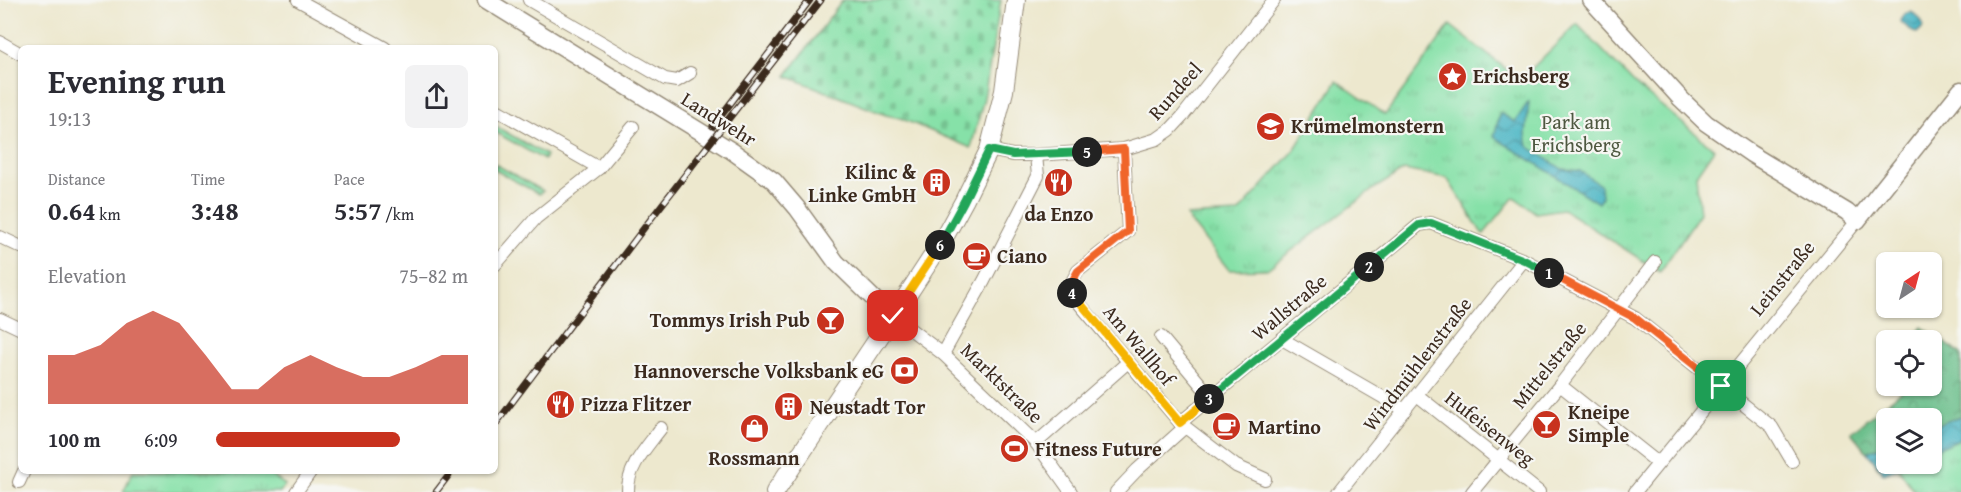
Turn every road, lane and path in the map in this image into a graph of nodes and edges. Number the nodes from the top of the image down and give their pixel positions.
1 (298, 0) edge
2 (486, 0) edge
3 (529, 0) edge
4 (1016, 0) edge
5 (1274, 0) edge
6 (1591, 0) edge
7 (0, 42) edge
8 (380, 45) edge
9 (18, 52) edge
10 (690, 73) dead end
11 (1961, 90) edge
12 (498, 111) edge
13 (633, 127) dead end
14 (1124, 149) junction
15 (989, 150) junction
16 (1036, 155) junction
17 (599, 168) junction
18 (1857, 221) junction
19 (0, 237) edge
20 (18, 246) edge
21 (1524, 260) junction
22 (498, 262) edge
23 (1655, 262) dead end
24 (1618, 310) junction
25 (893, 316) junction
26 (0, 319) edge
27 (18, 328) edge
28 (1161, 337) dead end
29 (1282, 339) junction
30 (943, 354) junction
31 (1128, 362) junction
32 (1560, 385) junction
33 (1721, 386) junction
34 (1417, 395) junction
35 (1210, 397) junction
36 (1405, 410) junction
37 (1183, 425) junction
38 (661, 428) dead end
39 (1036, 443) junction
40 (1498, 459) junction
41 (1792, 461) dead end
42 (1658, 463) junction
43 (309, 474) edge
44 (1265, 479) dead end
45 (296, 492) edge
46 (628, 492) edge
47 (775, 492) edge
48 (1071, 492) edge
49 (1116, 492) edge
50 (1339, 492) edge
51 (1472, 492) edge
52 (1539, 492) edge
53 (1635, 492) edge

1 - 8 street
2 - 25 street, Landwehr
3 - 10 street, Landwehr
4 - 15 main road
5 - 14 street, Rundeel
6 - 18 street
7 - 9 street
11 - 18 street, Leinstraße
12 - 17 street
13 - 17 street
14 - 16 street, Rundeel
14 - 31 street, Am Wallhof
15 - 16 street, Rundeel
15 - 25 main road
16 - 30 street
17 - 22 street
18 - 33 street, Leinstraße
19 - 20 street
21 - 24 street
21 - 29 street, Wallstraße
21 - 34 street, Windmühlenstraße
23 - 24 street, Mittelstraße
24 - 32 street, Mittelstraße
24 - 33 street
25 - 30 street, Marktstraße
25 - 47 main road
26 - 27 street
28 - 35 street
29 - 35 street, Wallstraße
29 - 36 street
30 - 39 street, Marktstraße
31 - 37 street, Am Wallhof
31 - 39 street
32 - 40 street, Mittelstraße
32 - 42 street
33 - 41 street
33 - 42 street, Leinstraße
34 - 36 street, Windmühlenstraße
34 - 40 street, Hufeisenweg
35 - 37 street, Wallstraße
36 - 50 street, Windmühlenstraße
37 - 44 street, Am Wallhof
37 - 49 street, Wallstraße
38 - 46 street
39 - 48 street, Marktstraße
40 - 51 street, Mittelstraße
40 - 52 street, Hufeisenweg
42 - 53 street, Leinstraße
43 - 45 street

